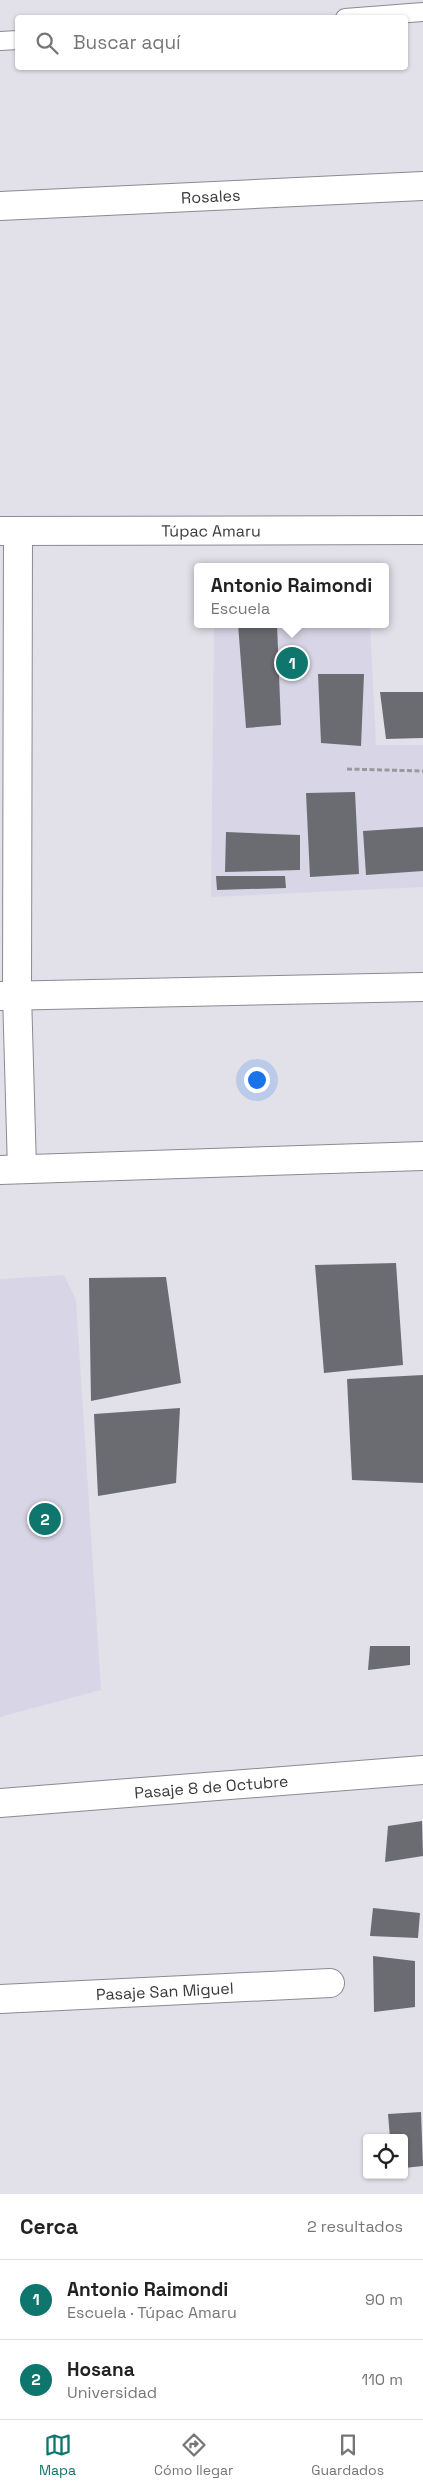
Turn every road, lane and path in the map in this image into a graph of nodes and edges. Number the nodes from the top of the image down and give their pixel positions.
1 (423, 12) edge
2 (384, 15) edge
3 (15, 40) edge
4 (0, 41) edge
5 (423, 186) edge
6 (0, 206) edge
7 (423, 530) edge
8 (9, 532) edge
9 (347, 769) dead end
10 (423, 771) edge
11 (423, 987) edge
12 (9, 995) edge
13 (423, 1156) edge
14 (11, 1170) edge
15 (423, 1770) edge
16 (0, 1802) edge
17 (330, 1983) dead end
18 (0, 1999) edge

1 - 2 lane
3 - 4 lane
5 - 6 street, Rosales
7 - 8 street, Túpac Amaru
8 - 12 street
9 - 10 path
11 - 12 street
12 - 14 street
13 - 14 street
15 - 16 street, Pasaje 8 de Octubre
17 - 18 street, Pasaje San Miguel

